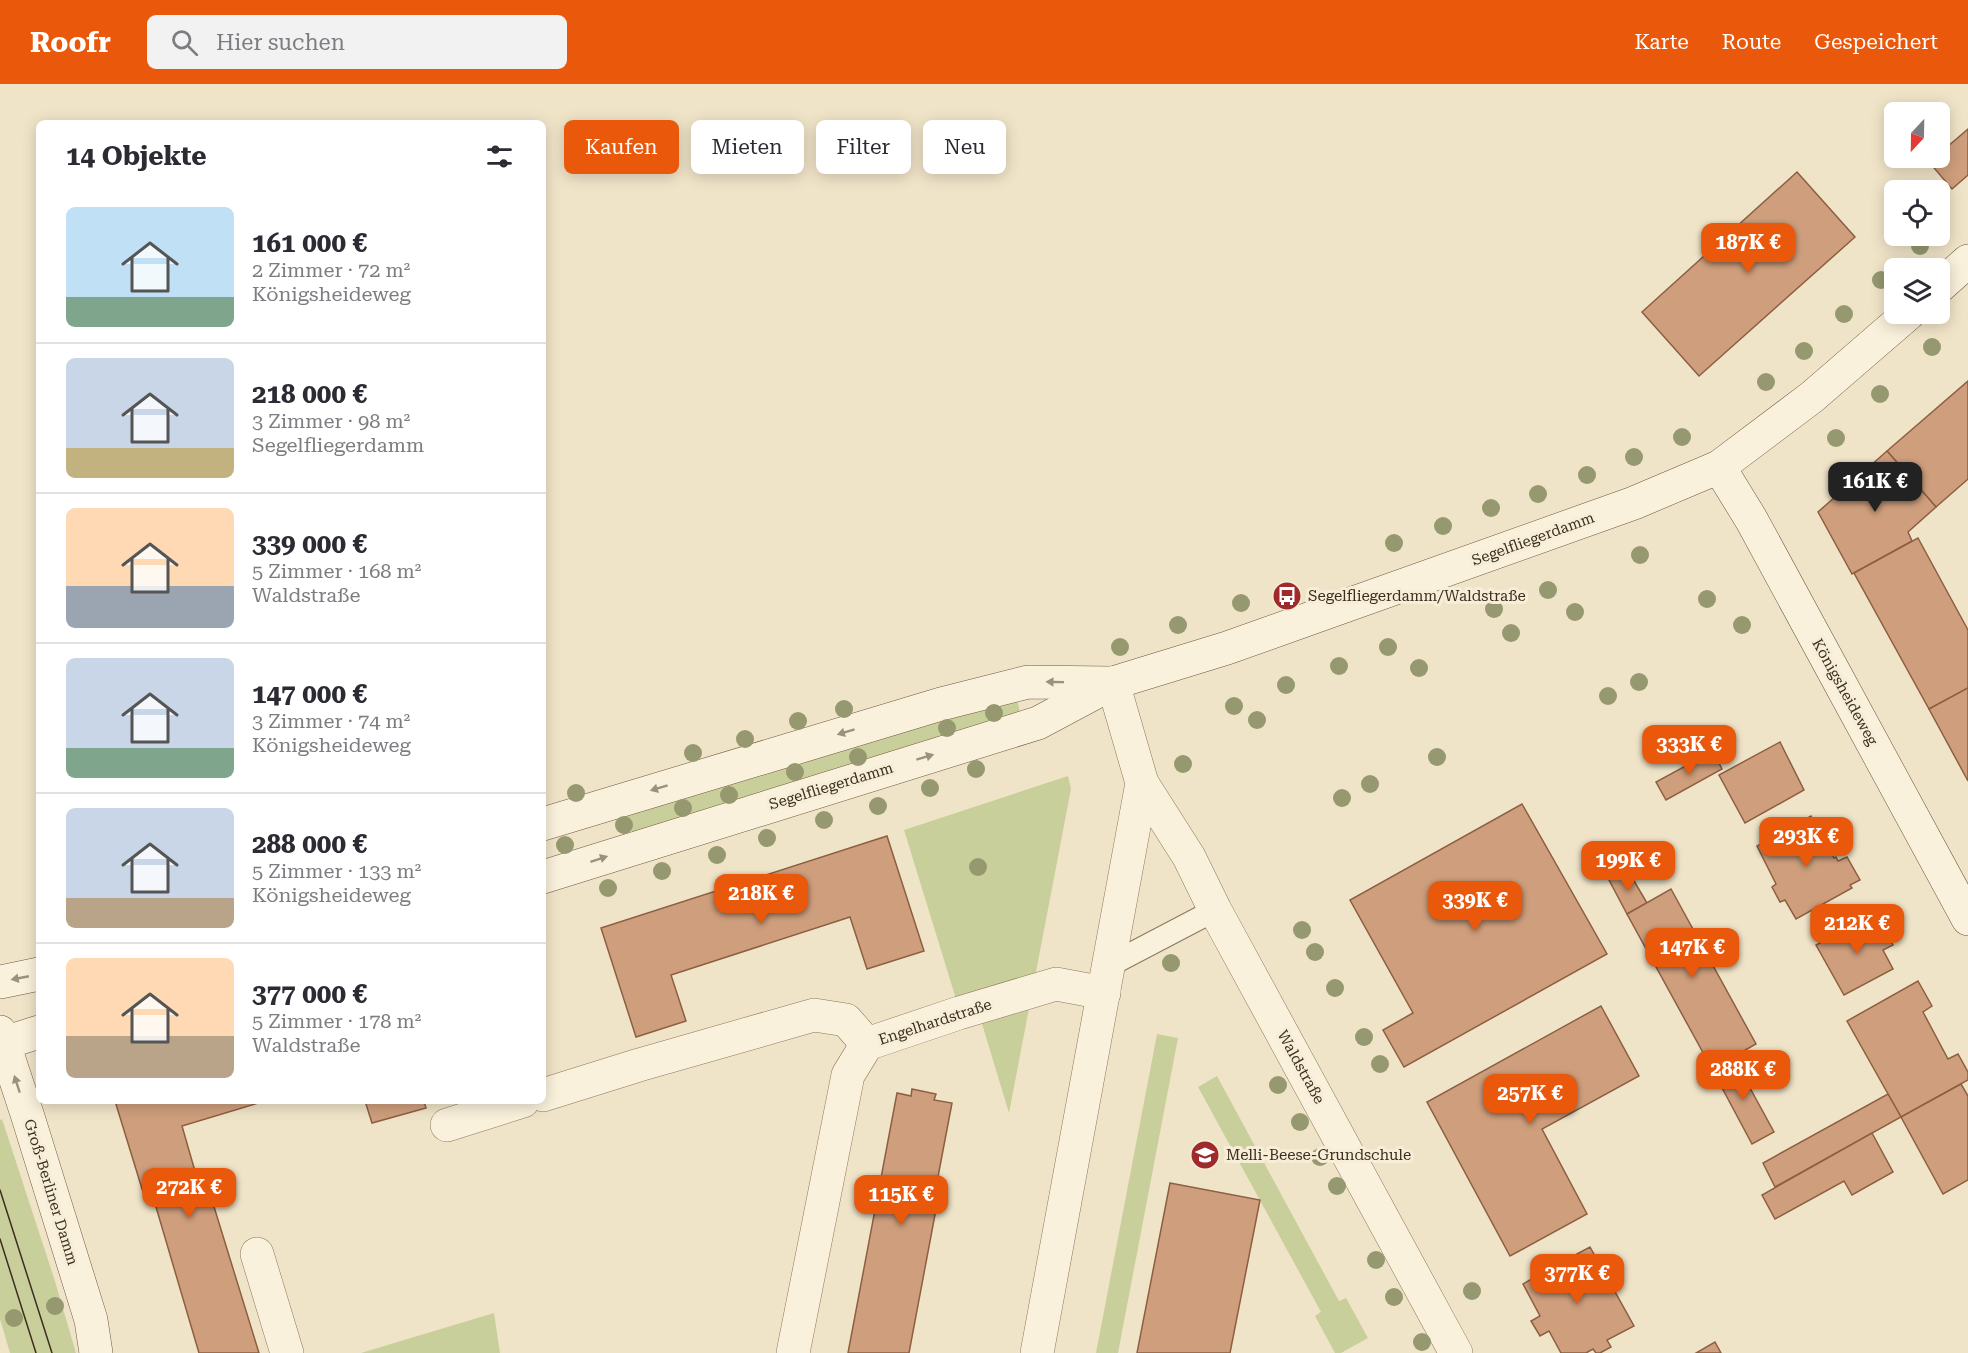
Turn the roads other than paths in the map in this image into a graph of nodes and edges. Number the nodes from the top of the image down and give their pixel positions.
1 (1968, 261) edge
2 (1950, 277) edge
3 (1896, 324) edge
4 (1719, 467) junction
5 (1113, 683) junction
6 (1142, 783) junction
7 (546, 823) edge
8 (546, 876) edge
9 (1215, 910) junction
10 (1968, 919) edge
11 (36, 975) edge
12 (1107, 979) junction
13 (0, 982) edge
14 (36, 1033) edge
15 (1, 1039) edge
16 (867, 1044) junction
17 (546, 1094) edge
18 (514, 1104) edge
19 (447, 1125) dead end
20 (257, 1254) dead end
21 (96, 1353) edge
22 (287, 1353) edge
23 (793, 1353) edge
24 (1037, 1353) edge
25 (1456, 1353) edge

1 - 2 street
3 - 4 street, Segelfliegerdamm
4 - 5 street, Segelfliegerdamm
4 - 10 street, Königsheideweg
5 - 6 street
5 -> 7 street, Segelfliegerdamm
8 -> 5 street, Segelfliegerdamm
6 - 9 street, Waldstraße
6 - 12 street
9 - 12 lane
9 - 25 street, Waldstraße
11 -> 13 street
12 - 16 street, Engelhardstraße
12 - 24 street
14 - 15 street
21 -> 15 street, Groß-Berliner Damm
16 - 17 street
16 - 23 street, Engelhardstraße
18 - 19 street
20 - 22 street

